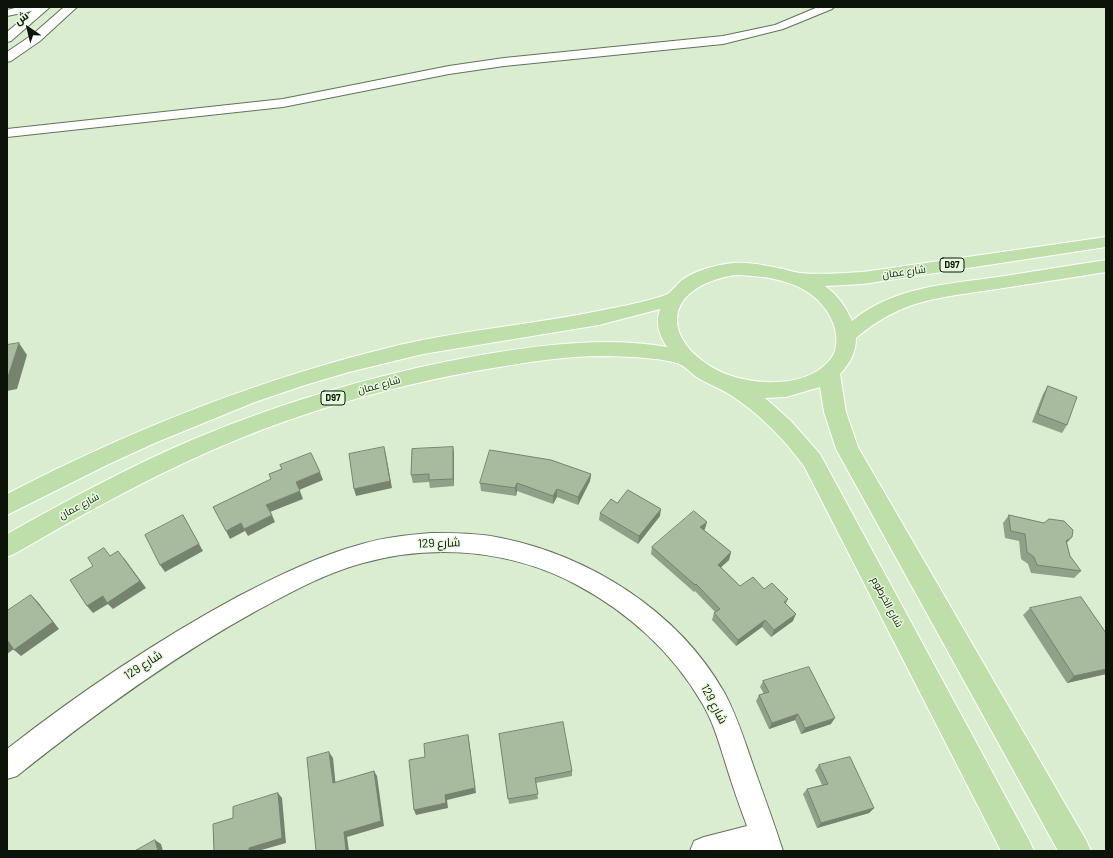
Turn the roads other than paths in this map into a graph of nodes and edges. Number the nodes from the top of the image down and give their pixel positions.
1 (36, 7) edge
2 (44, 7) edge
3 (71, 7) edge
4 (803, 7) edge
5 (828, 7) edge
6 (7, 13) edge
7 (8, 33) edge
8 (7, 58) edge
9 (7, 123) edge
10 (7, 132) edge
11 (1106, 242) edge
12 (1106, 266) edge
13 (797, 280) junction
14 (673, 299) junction
15 (847, 335) junction
16 (685, 358) junction
17 (830, 373) junction
18 (722, 381) junction
19 (7, 505) edge
20 (7, 546) edge
21 (7, 766) edge
22 (767, 843) edge
23 (704, 851) edge
24 (1018, 851) edge
25 (1074, 851) edge

1 - 6 street
2 - 7 street
3 - 8 street
4 - 9 street
5 - 10 street
11 - 13 main road, شارع عمان / D97
12 - 15 main road
13 - 14 main road
13 - 15 main road
14 - 16 main road
14 - 19 main road
15 - 17 main road
16 - 18 main road
16 - 20 main road, شارع عمان / D97
17 - 18 main road
17 - 25 main road
18 - 24 main road, شارع الخرطوم
21 - 22 street, شارع 129
22 - 23 street

